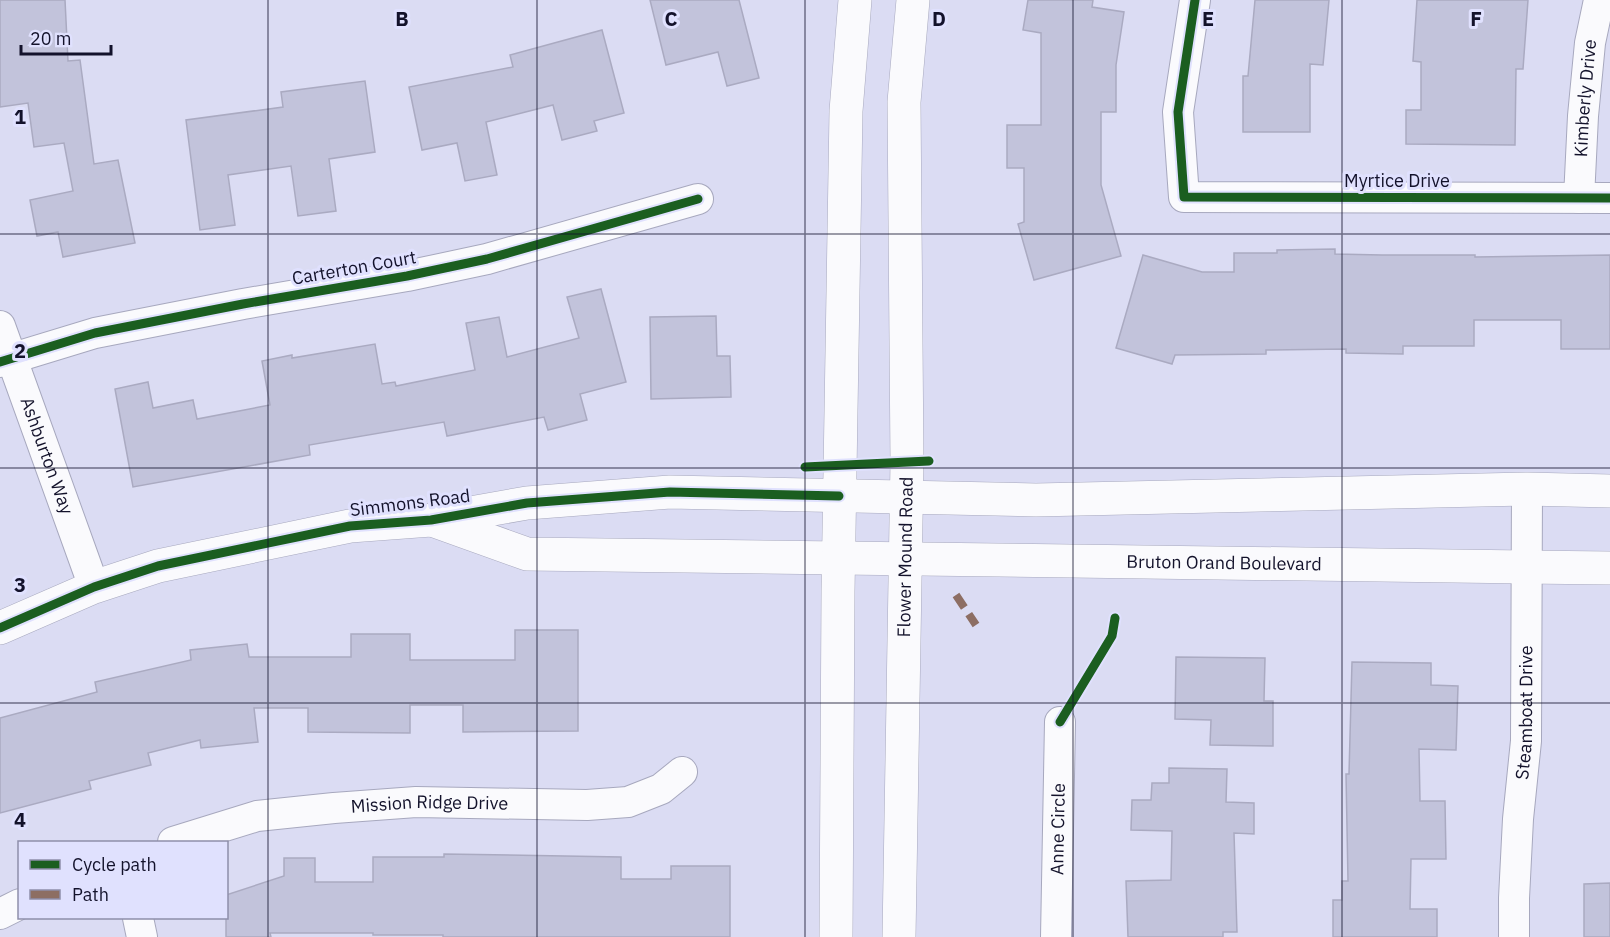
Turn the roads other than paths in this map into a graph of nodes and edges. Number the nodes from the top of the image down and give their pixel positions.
1 (855, 0) edge
2 (913, 0) edge
3 (1195, 0) edge
4 (1599, 0) edge
5 (1579, 198) junction
6 (1610, 198) edge
7 (698, 199) dead end
8 (0, 326) edge
9 (6, 360) edge
10 (1527, 489) junction
11 (1610, 491) edge
12 (839, 496) junction
13 (906, 497) junction
14 (431, 520) junction
15 (838, 558) junction
16 (906, 559) junction
17 (1526, 567) junction
18 (1610, 568) edge
19 (93, 587) junction
20 (0, 628) edge
21 (1060, 722) dead end
22 (682, 772) dead end
23 (179, 841) edge
24 (18, 905) edge
25 (0, 914) edge
26 (138, 919) edge
27 (142, 937) edge
28 (836, 937) edge
29 (899, 937) edge
30 (1056, 937) edge
31 (1514, 937) edge

1 - 12 main road
2 - 13 main road, Flower Mound Road
3 - 5 street, Myrtice Drive
4 - 5 street, Kimberly Drive
5 - 6 street, Myrtice Drive
7 - 9 street, Carterton Court
8 - 9 street, Ashburton Way
9 - 19 street, Ashburton Way
10 - 11 main road
10 - 13 main road
10 - 17 street, Steamboat Drive
12 - 13 main road
12 - 14 main road, Simmons Road
12 - 15 main road
13 - 16 main road, Flower Mound Road
14 - 15 main road, Simmons Road
14 - 19 main road, Simmons Road
15 - 16 main road, Bruton Orand Boulevard
15 - 28 main road
16 - 17 main road, Bruton Orand Boulevard
16 - 29 main road, Flower Mound Road
17 - 18 main road, Bruton Orand Boulevard
17 - 31 street, Steamboat Drive
19 - 20 main road, Simmons Road
21 - 30 street, Anne Circle
22 - 23 street, Mission Ridge Drive
24 - 25 street
26 - 27 street

